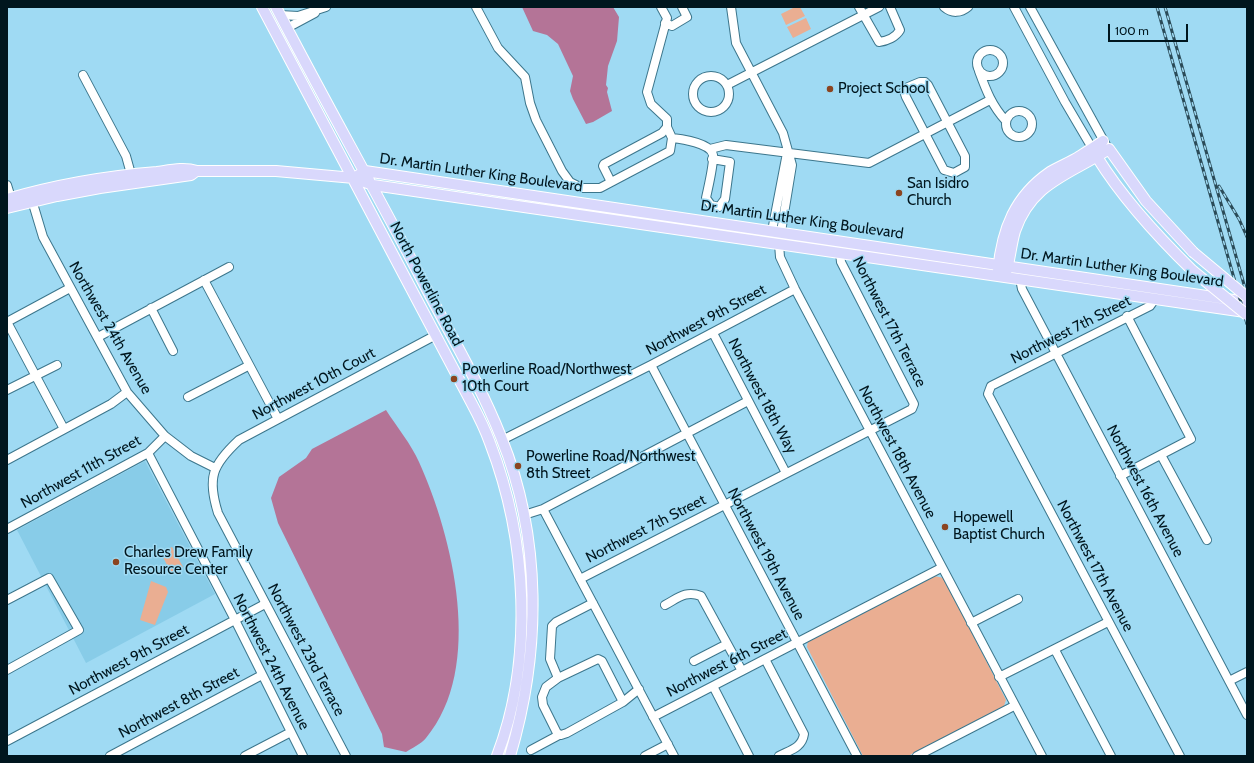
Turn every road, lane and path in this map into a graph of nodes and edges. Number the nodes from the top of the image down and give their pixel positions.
1 (262, 7) edge
2 (326, 7) edge
3 (476, 7) edge
4 (661, 7) edge
5 (682, 7) edge
6 (731, 7) edge
7 (859, 7) edge
8 (879, 7) edge
9 (890, 7) edge
10 (944, 7) edge
11 (968, 7) edge
12 (1014, 7) edge
13 (1030, 7) edge
14 (278, 11) edge
15 (863, 15) junction
16 (665, 23) junction
17 (1023, 23) junction
18 (287, 28) junction
19 (278, 36) junction
20 (298, 47) junction
21 (1059, 62) junction
22 (977, 67) dead end
23 (751, 72) junction
24 (83, 75) dead end
25 (727, 85) junction
26 (990, 100) junction
27 (1006, 121) dead end
28 (948, 122) junction
29 (667, 127) junction
30 (924, 135) junction
31 (672, 138) junction
32 (1106, 145) junction
33 (710, 149) junction
34 (1094, 152) junction
35 (788, 153) junction
36 (712, 160) junction
37 (365, 171) junction
38 (197, 172) junction
39 (130, 174) junction
40 (354, 178) junction
41 (611, 182) junction
42 (7, 185) edge
43 (373, 185) junction
44 (31, 198) junction
45 (8, 199) edge
46 (7, 208) edge
47 (776, 232) junction
48 (779, 244) junction
49 (840, 253) junction
50 (1003, 266) junction
51 (229, 267) dead end
52 (1030, 270) junction
53 (1001, 277) junction
54 (1020, 279) junction
55 (204, 280) junction
56 (70, 288) junction
57 (795, 289) junction
58 (1158, 289) junction
59 (1247, 297) edge
60 (1155, 299) junction
61 (1247, 302) edge
62 (151, 308) junction
63 (1247, 312) edge
64 (1247, 315) edge
65 (1127, 316) junction
66 (7, 322) edge
67 (713, 333) junction
68 (436, 335) junction
69 (98, 337) junction
70 (173, 351) dead end
71 (1054, 353) junction
72 (461, 354) junction
73 (57, 365) dead end
74 (651, 365) junction
75 (248, 366) junction
76 (35, 376) junction
77 (989, 389) joint
78 (7, 390) edge
79 (127, 392) junction
80 (188, 397) dead end
81 (748, 401) junction
82 (914, 404) joint
83 (278, 419) junction
84 (64, 429) junction
85 (869, 430) junction
86 (686, 435) junction
87 (165, 436) junction
88 (502, 440) junction
89 (148, 453) junction
90 (1161, 455) junction
91 (7, 460) edge
92 (215, 468) junction
93 (786, 473) junction
94 (1120, 476) junction
95 (508, 500) junction
96 (723, 504) junction
97 (543, 510) junction
98 (524, 515) junction
99 (512, 516) junction
100 (8, 528) edge
101 (526, 528) junction
102 (1207, 540) dead end
103 (942, 568) junction
104 (580, 579) junction
105 (1018, 599) dead end
106 (7, 600) edge
107 (593, 603) junction
108 (265, 604) junction
109 (665, 605) dead end
110 (235, 620) junction
111 (1108, 622) junction
112 (971, 623) junction
113 (797, 642) junction
114 (727, 644) junction
115 (520, 645) junction
116 (1055, 650) junction
117 (764, 659) junction
118 (530, 661) junction
119 (694, 661) dead end
120 (518, 662) junction
121 (7, 670) edge
122 (742, 671) junction
123 (1247, 672) edge
124 (262, 675) junction
125 (999, 676) junction
126 (528, 678) junction
127 (558, 678) junction
128 (1229, 681) junction
129 (713, 686) junction
130 (640, 692) junction
131 (623, 702) junction
132 (1014, 706) junction
133 (1247, 715) edge
134 (653, 717) junction
135 (291, 732) junction
136 (560, 735) junction
137 (7, 741) edge
138 (668, 744) junction
139 (531, 750) dead end
140 (110, 756) edge
141 (245, 756) edge
142 (303, 756) edge
143 (346, 756) edge
144 (496, 756) edge
145 (510, 756) edge
146 (645, 756) edge
147 (674, 756) edge
148 (750, 756) edge
149 (778, 756) edge
150 (857, 756) edge
151 (917, 756) edge
152 (1042, 756) edge
153 (1111, 756) edge
154 (1180, 756) edge

1 - 18 main road
1 - 19 main road, North Powerline Road
2 - 14 street
2 - 18 street
3 - 41 street
4 - 16 street
5 - 16 street
6 - 23 street
7 - 15 street
8 - 15 street
9 - 15 street
10 - 11 street
12 - 17 street
13 - 21 street
14 - 18 main road, North Powerline Road
15 - 23 street
16 - 29 street
17 - 21 street
17 - 34 street
18 - 20 main road, North Powerline Road
19 - 20 main road
19 - 40 main road, North Powerline Road
20 - 37 main road, North Powerline Road
21 - 32 street
22 - 26 street
23 - 25 street
23 - 35 street
24 - 39 street
25 - 25 street
26 - 27 street
26 - 28 street
28 - 30 street
28 - 30 street
28 - 30 street
29 - 31 street
29 - 41 street
30 - 35 street
31 - 33 street
31 - 41 street
32 - 34 main road
32 - 59 main road, bridge
33 - 35 street
33 - 36 street
34 - 50 main road
34 - 64 main road, bridge
35 - 47 street, Northwest 18th Avenue
36 - 36 street
37 - 40 main road, Dr. Martin Luther King Boulevard
37 - 43 main road, North Powerline Road
37 - 47 main road, Dr. Martin Luther King Boulevard
38 - 39 main road, Dr. Martin Luther King Boulevard
38 - 40 main road, Dr. Martin Luther King Boulevard
38 - 44 main road, Dr. Martin Luther King Boulevard
39 - 44 main road, Dr. Martin Luther King Boulevard
40 - 43 main road, Dr. Martin Luther King Boulevard
40 - 68 main road, North Powerline Road
42 - 45 street
43 - 48 main road, Dr. Martin Luther King Boulevard
43 - 72 main road, North Powerline Road
44 - 45 main road, Dr. Martin Luther King Boulevard
44 - 46 main road, Dr. Martin Luther King Boulevard
44 - 56 street, Northwest 24th Avenue
47 - 48 street, Northwest 18th Avenue
47 - 50 main road, Dr. Martin Luther King Boulevard
48 - 49 main road, Dr. Martin Luther King Boulevard
48 - 57 street, Northwest 18th Avenue
49 - 53 main road, Dr. Martin Luther King Boulevard
49 - 82 street, Northwest 17th Terrace
50 - 52 main road, Dr. Martin Luther King Boulevard
50 - 53 main road
51 - 55 street
52 - 54 main road
52 - 58 main road, Dr. Martin Luther King Boulevard
53 - 54 main road, Dr. Martin Luther King Boulevard
54 - 60 main road, Dr. Martin Luther King Boulevard
54 - 71 street, Northwest 16th Avenue
55 - 62 street
55 - 75 street
56 - 66 street
56 - 69 street, Northwest 24th Avenue
57 - 67 street, Northwest 9th Street
57 - 85 street, Northwest 18th Avenue
58 - 60 street
58 - 61 main road, Dr. Martin Luther King Boulevard
60 - 63 main road, Dr. Martin Luther King Boulevard
60 - 65 street, Northwest 7th Street
62 - 69 street
62 - 70 street
65 - 71 street, Northwest 7th Street
65 - 90 street
66 - 76 street
67 - 74 street, Northwest 9th Street
67 - 81 street, Northwest 18th Way
68 - 72 main road
68 - 83 street, Northwest 10th Court
68 - 95 main road, North Powerline Road
69 - 79 street, Northwest 24th Avenue
71 - 77 street, Northwest 7th Street
71 - 94 street, Northwest 16th Avenue
72 - 88 main road, North Powerline Road
73 - 76 street
74 - 86 street, Northwest 19th Avenue
74 - 88 street, Northwest 9th Street
75 - 80 street
75 - 83 street
76 - 78 street
76 - 84 street
77 - 111 street, Northwest 17th Avenue
79 - 84 street
79 - 87 street, Northwest 24th Avenue
81 - 86 street
81 - 93 street, Northwest 18th Way
82 - 85 street, Northwest 7th Street
83 - 92 street, Northwest 10th Court
84 - 91 street
85 - 93 street, Northwest 7th Street
85 - 103 street, Northwest 18th Avenue
86 - 96 street, Northwest 19th Avenue
86 - 97 street
87 - 89 street, Northwest 11th Street
87 - 92 street, Northwest 24th Avenue
88 - 98 main road, North Powerline Road
89 - 100 street, Northwest 11th Street
89 - 110 street, Northwest 24th Avenue
90 - 94 street
90 - 102 street
92 - 108 street, Northwest 23rd Terrace
93 - 96 street, Northwest 7th Street
94 - 128 street, Northwest 16th Avenue
95 - 98 main road
95 - 99 main road, North Powerline Road
96 - 104 street, Northwest 7th Street
96 - 113 street, Northwest 19th Avenue
97 - 98 street
97 - 104 street
98 - 101 main road, North Powerline Road
99 - 101 main road
99 - 115 main road, North Powerline Road
101 - 118 main road, North Powerline Road
103 - 112 street, Northwest 18th Avenue
103 - 113 street, Northwest 6th Street
104 - 107 street
105 - 112 street
106 - 121 street
107 - 127 street
107 - 130 street
108 - 110 street, Northwest 9th Street
108 - 143 street, Northwest 23rd Terrace
109 - 114 street
110 - 124 street, Northwest 24th Avenue
110 - 137 street, Northwest 9th Street
111 - 116 street
111 - 154 street, Northwest 17th Avenue
112 - 125 street, Northwest 18th Avenue
113 - 117 street, Northwest 6th Street
113 - 150 street, Northwest 19th Avenue
114 - 119 street
114 - 122 street
115 - 118 main road
115 - 120 main road, North Powerline Road
116 - 125 street
116 - 153 street
117 - 122 street, Northwest 6th Street
117 - 149 street
118 - 126 main road, North Powerline Road
120 - 126 main road
120 - 144 main road, North Powerline Road
122 - 129 street, Northwest 6th Street
123 - 128 street
124 - 135 street, Northwest 24th Avenue
124 - 140 street, Northwest 8th Street
125 - 132 street, Northwest 18th Avenue
126 - 145 main road, North Powerline Road
127 - 131 street
127 - 136 street
128 - 133 street, Northwest 16th Avenue
129 - 134 street, Northwest 6th Street
129 - 148 street
130 - 131 street
130 - 134 street
131 - 136 street
132 - 151 street
132 - 152 street, Northwest 18th Avenue
134 - 138 street
135 - 141 street
135 - 142 street, Northwest 24th Avenue
136 - 139 street
138 - 146 street
138 - 147 street

